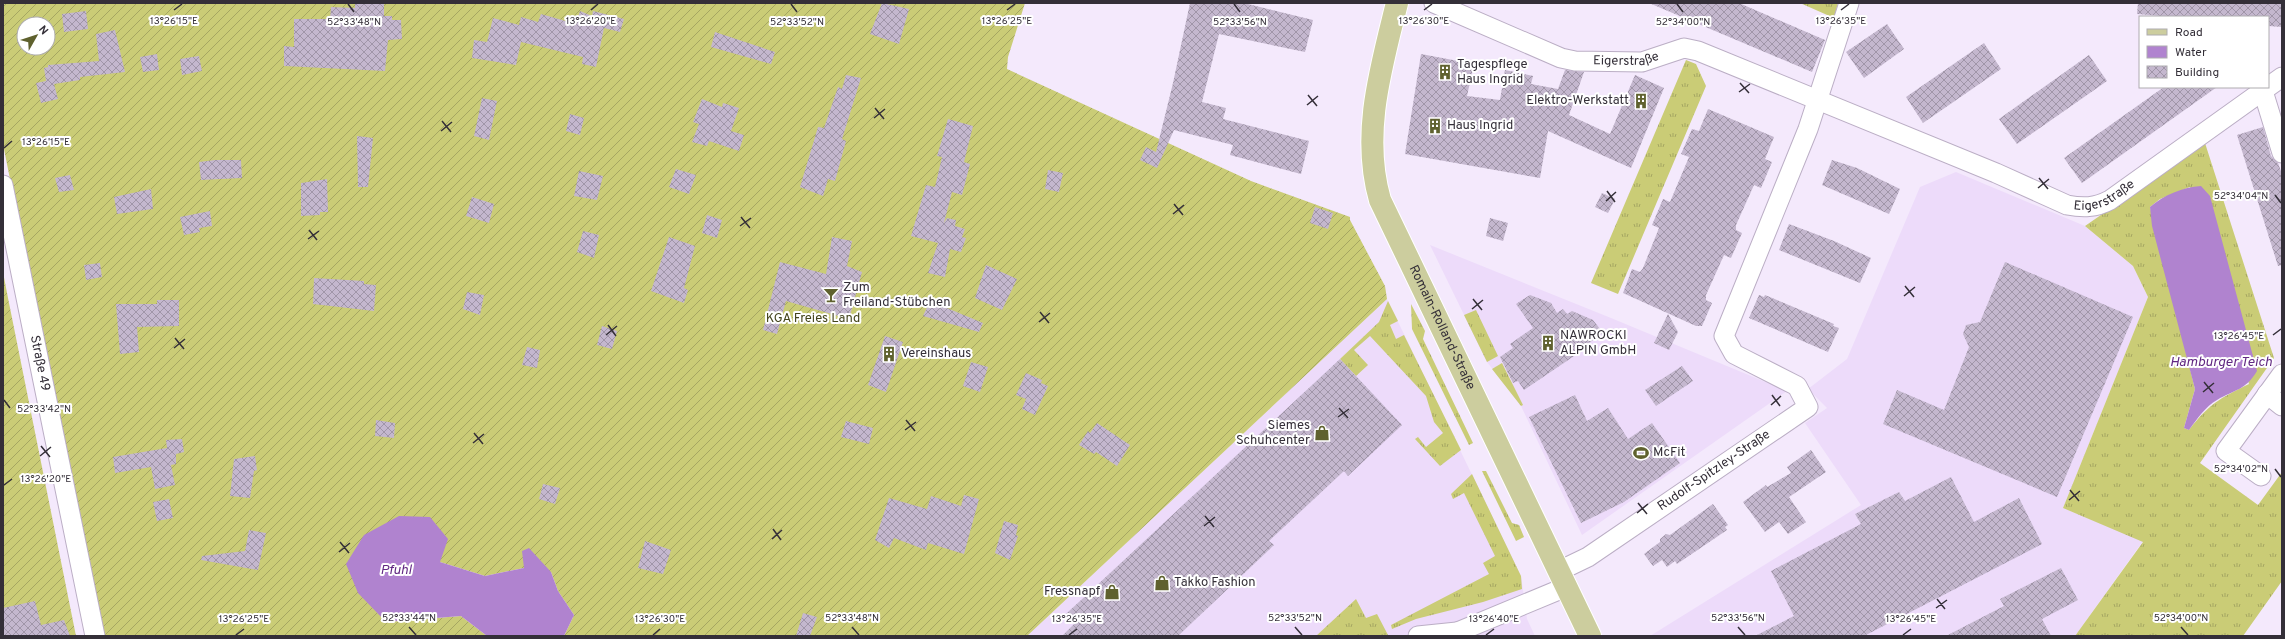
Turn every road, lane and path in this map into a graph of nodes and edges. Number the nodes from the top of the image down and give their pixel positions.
1 (1397, 3) edge
2 (1434, 3) edge
3 (1849, 3) edge
4 (2282, 77) edge
5 (2269, 87) edge
6 (2267, 88) edge
7 (2263, 91) junction
8 (1817, 101) junction
9 (2282, 153) edge
10 (3, 185) edge
11 (2282, 374) edge
12 (2267, 394) junction
13 (2282, 406) edge
14 (2261, 476) dead end
15 (1562, 579) junction
16 (1452, 635) edge
17 (95, 636) edge
18 (1418, 636) edge
19 (1590, 636) edge

1 - 15 main road, Romain-Rolland-Straße
2 - 8 street, Eigerstraße
3 - 8 street
4 - 5 street, Eigerstraße
6 - 7 street, Eigerstraße
7 - 8 street, Eigerstraße
7 - 9 street
8 - 15 street, Rudolf-Spitzley-Straße
10 - 17 street, Straße 49
11 - 12 street
12 - 13 street
12 - 14 street
15 - 16 street, Rudolf-Spitzley-Straße
15 - 19 main road, Romain-Rolland-Straße
16 - 18 street, Rudolf-Spitzley-Straße

